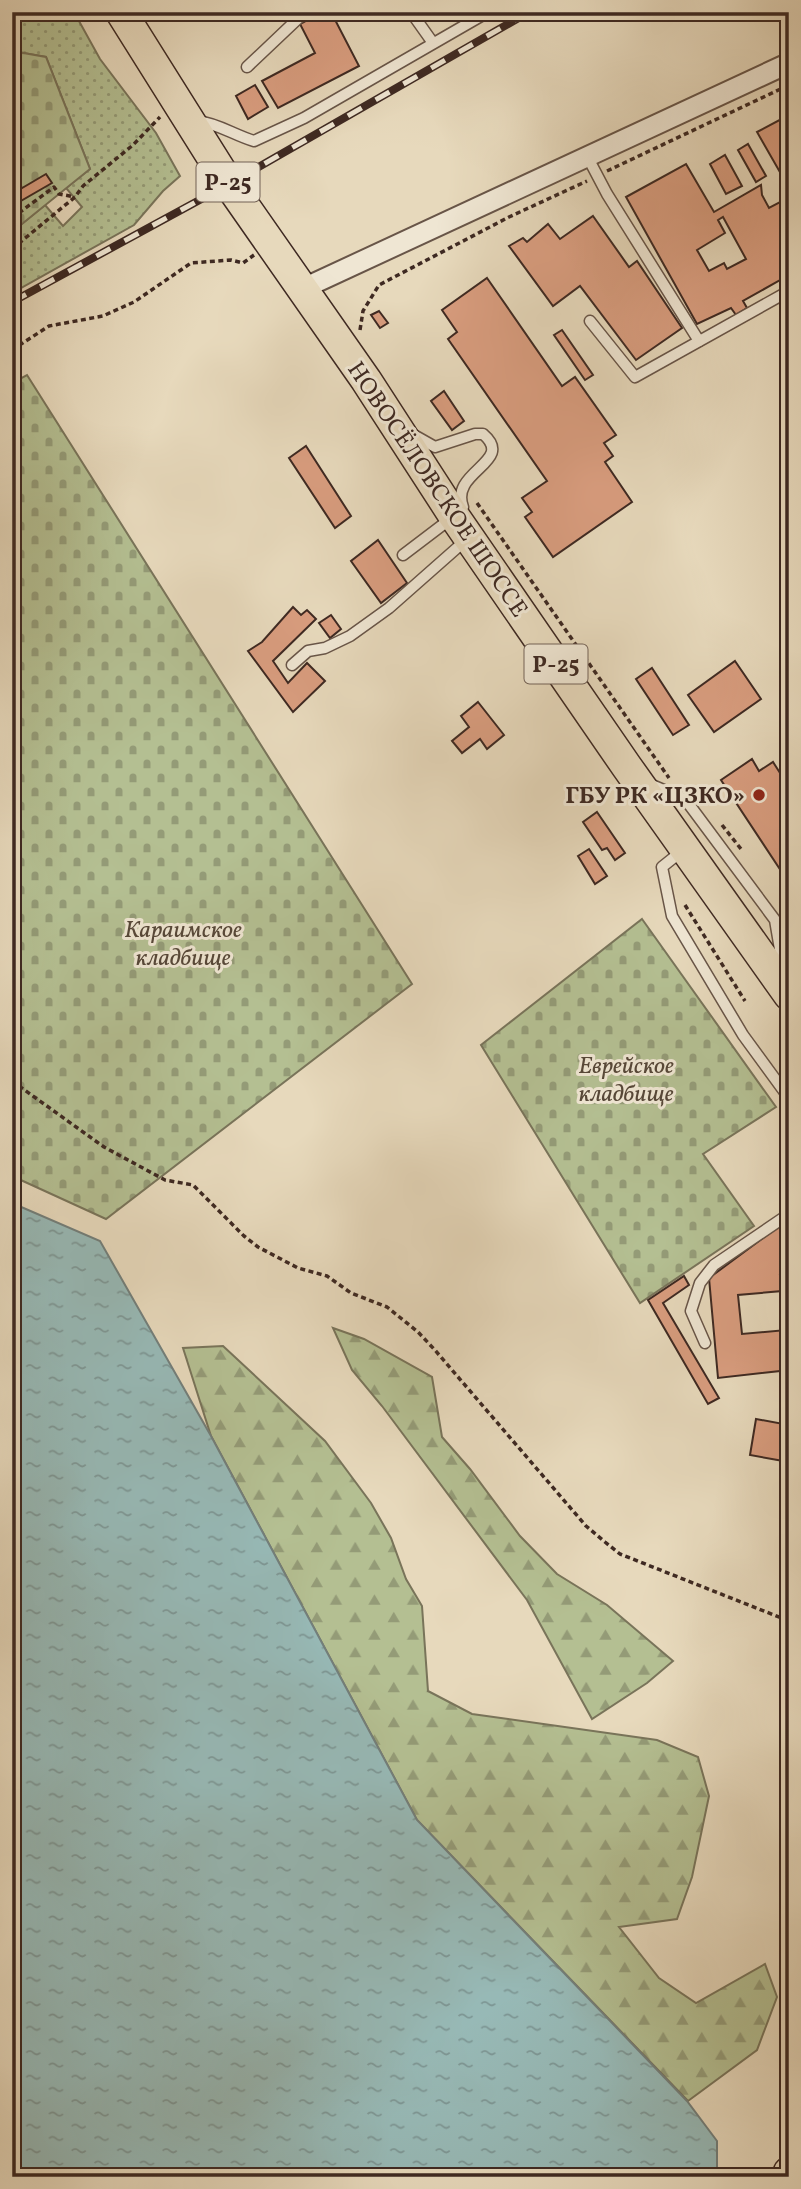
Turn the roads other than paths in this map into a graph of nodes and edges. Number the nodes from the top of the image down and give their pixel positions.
1 (121, 12) edge
2 (305, 12) edge
3 (411, 12) edge
4 (488, 12) edge
5 (433, 43) junction
6 (789, 63) edge
7 (247, 67) dead end
8 (182, 110) junction
9 (587, 155) junction
10 (302, 289) junction
11 (789, 291) edge
12 (590, 321) dead end
13 (699, 341) junction
14 (395, 424) junction
15 (469, 538) junction
16 (403, 555) dead end
17 (292, 665) dead end
18 (635, 778) junction
19 (685, 849) junction
20 (788, 994) edge
21 (789, 1098) edge
22 (789, 1214) edge
23 (705, 1343) dead end

1 - 8 main road, НОВОСЁЛОВСКОЕ ШОССЕ / Р-25
2 - 7 lane
3 - 5 lane
4 - 5 lane
5 - 8 lane
6 - 9 street
8 - 10 main road, НОВОСЁЛОВСКОЕ ШОССЕ / Р-25
9 - 10 street
9 - 13 lane
10 - 14 main road, НОВОСЁЛОВСКОЕ ШОССЕ / Р-25
11 - 13 lane
12 - 13 lane
14 - 15 main road, НОВОСЁЛОВСКОЕ ШОССЕ / Р-25
14 - 15 lane
15 - 16 lane
15 - 17 lane
15 - 18 main road, НОВОСЁЛОВСКОЕ ШОССЕ / Р-25
18 - 19 main road, НОВОСЁЛОВСКОЕ ШОССЕ / Р-25
18 - 20 lane
19 - 20 main road, НОВОСЁЛОВСКОЕ ШОССЕ / Р-25
19 - 21 lane
22 - 23 lane

